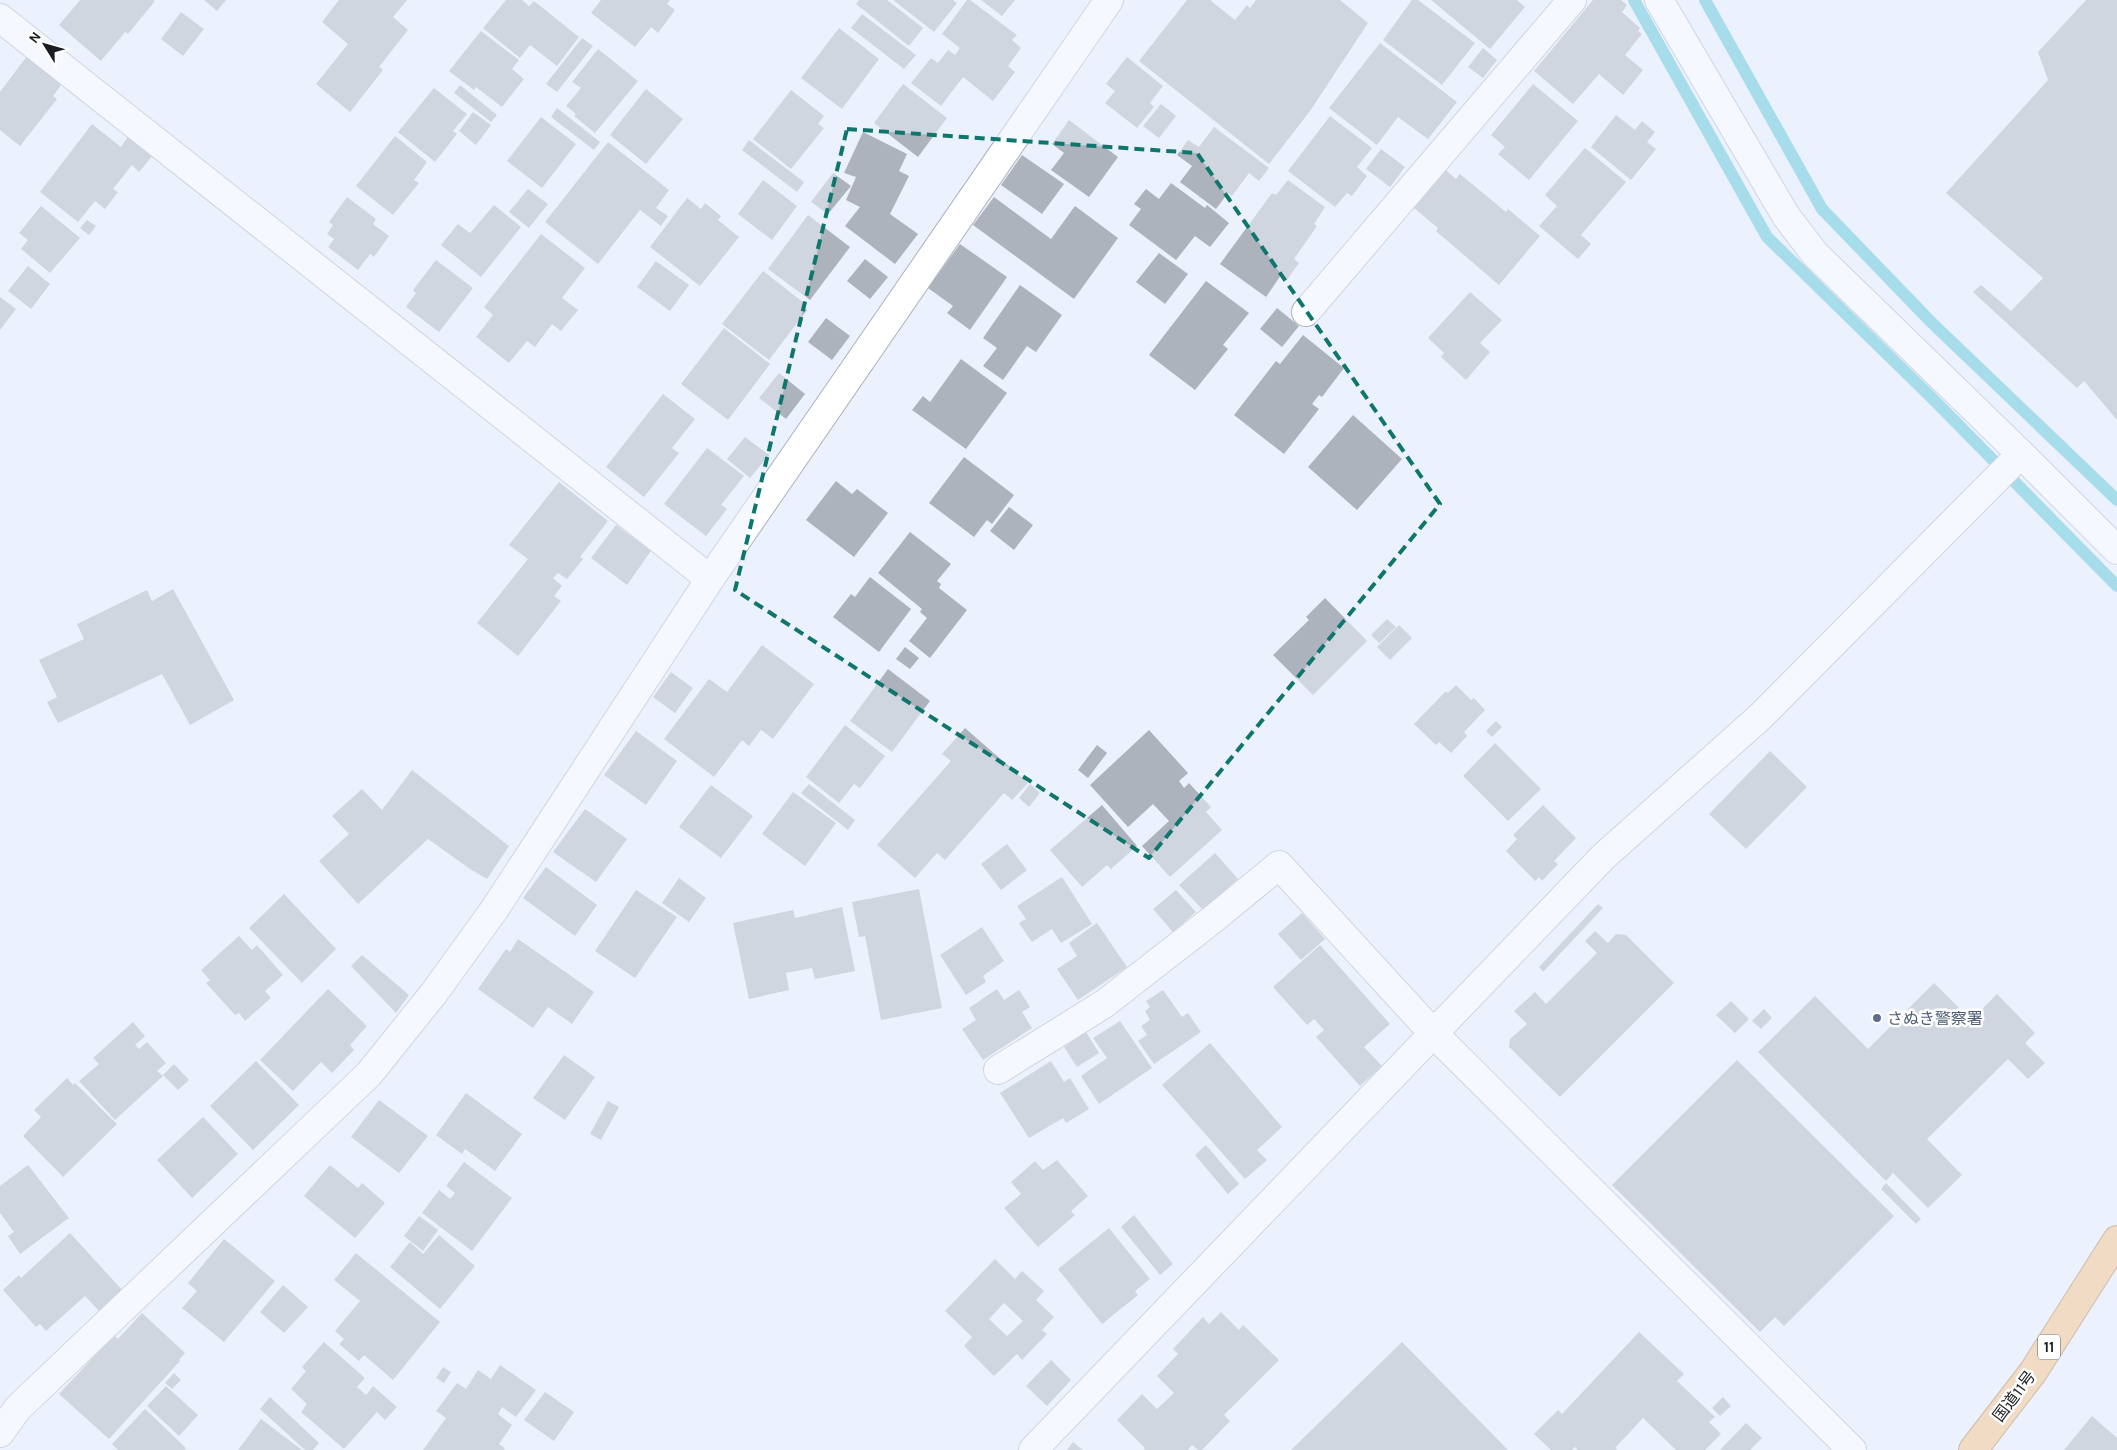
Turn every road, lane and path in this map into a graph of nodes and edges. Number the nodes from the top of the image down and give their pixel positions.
1 (1109, 0) edge
2 (1572, 0) edge
3 (1659, 0) edge
4 (0, 18) edge
5 (1306, 312) dead end
6 (2021, 454) junction
7 (2117, 550) edge
8 (710, 579) junction
9 (1433, 1033) junction
10 (998, 1070) dead end
11 (2117, 1240) edge
12 (0, 1432) edge
13 (1033, 1450) edge
14 (1852, 1450) edge
15 (1973, 1450) edge

1 - 8 street
2 - 5 street
3 - 6 street
4 - 8 street
6 - 7 street
6 - 9 street
8 - 12 street
9 - 10 street
9 - 13 street
9 - 14 street
11 - 15 highway, 国道11号 / 11

